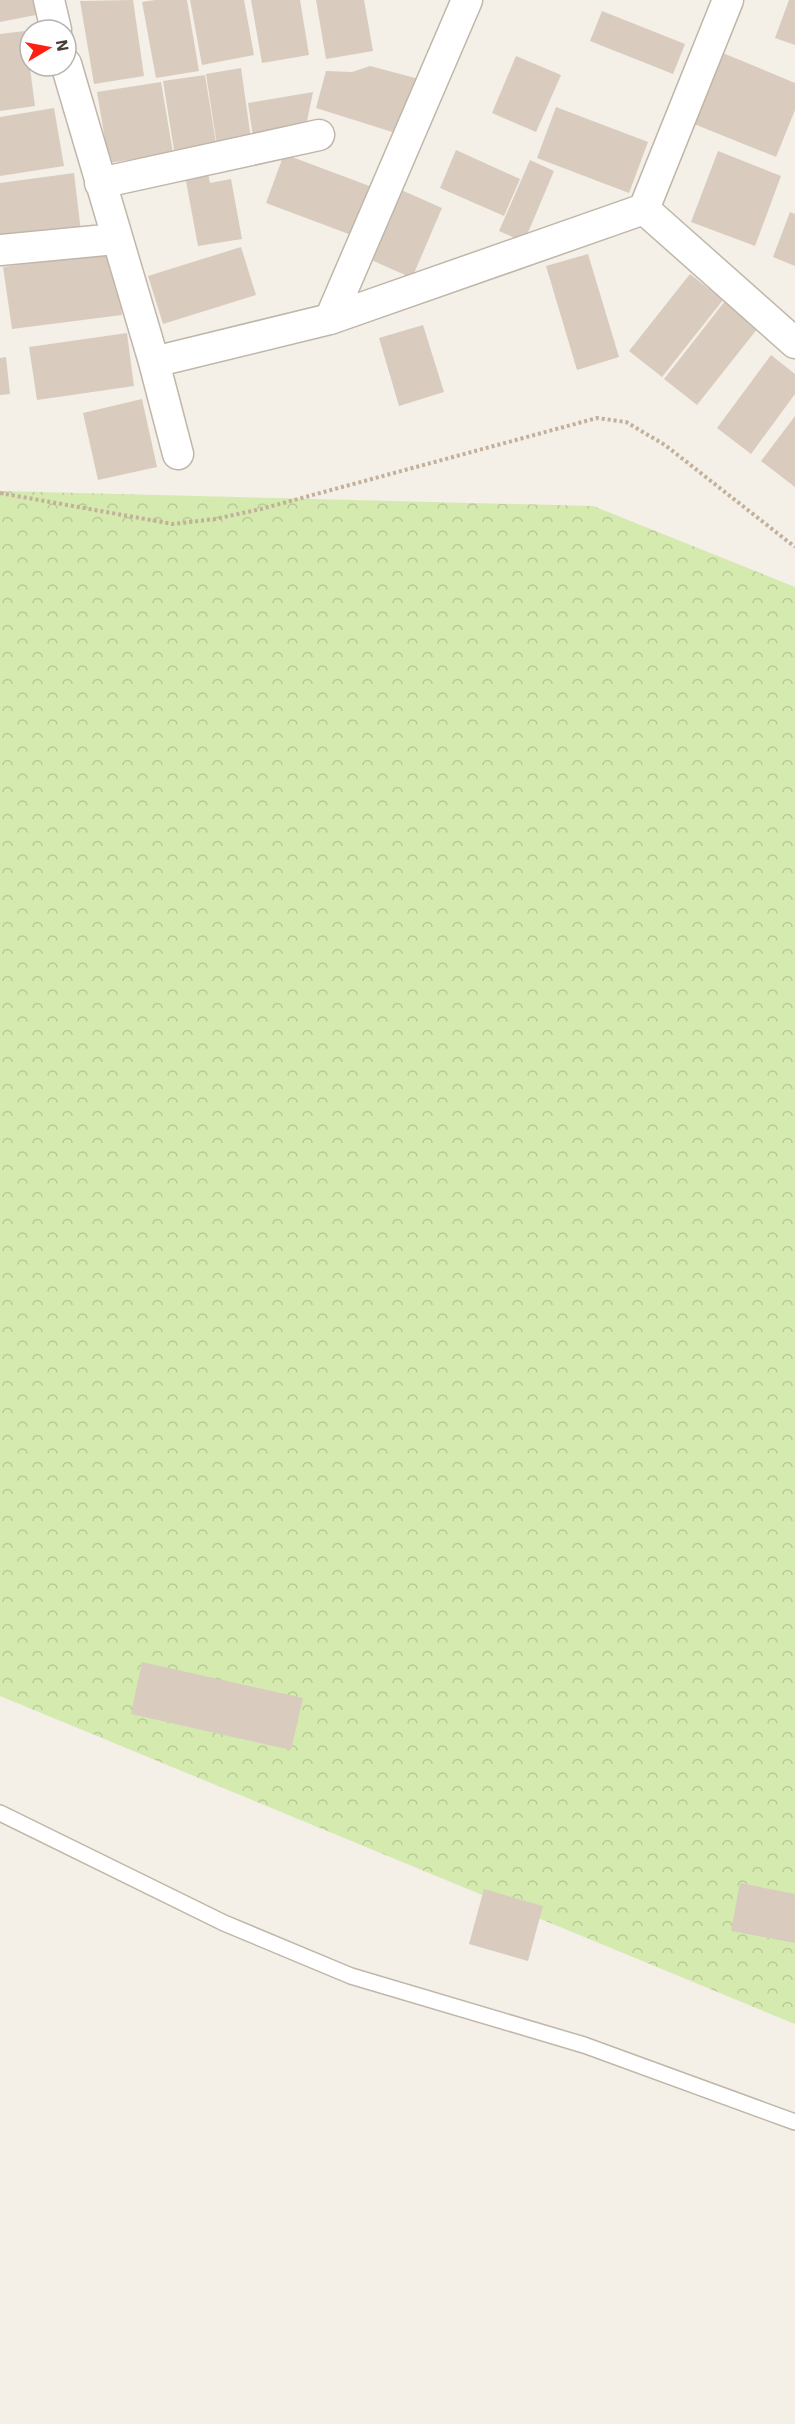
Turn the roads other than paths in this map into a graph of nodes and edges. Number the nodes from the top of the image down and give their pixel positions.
1 (50, 0) edge
2 (468, 0) edge
3 (728, 0) edge
4 (54, 18) edge
5 (70, 78) edge
6 (319, 135) dead end
7 (100, 183) junction
8 (644, 208) junction
9 (116, 239) junction
10 (0, 250) edge
11 (330, 319) junction
12 (795, 344) edge
13 (154, 362) junction
14 (177, 454) dead end
15 (0, 1814) edge
16 (795, 2122) edge

1 - 4 street
2 - 11 street
3 - 8 street
5 - 7 street
6 - 7 street
7 - 9 street
8 - 11 street
8 - 12 street
9 - 10 street
9 - 13 street
11 - 13 street
13 - 14 street
15 - 16 lane

